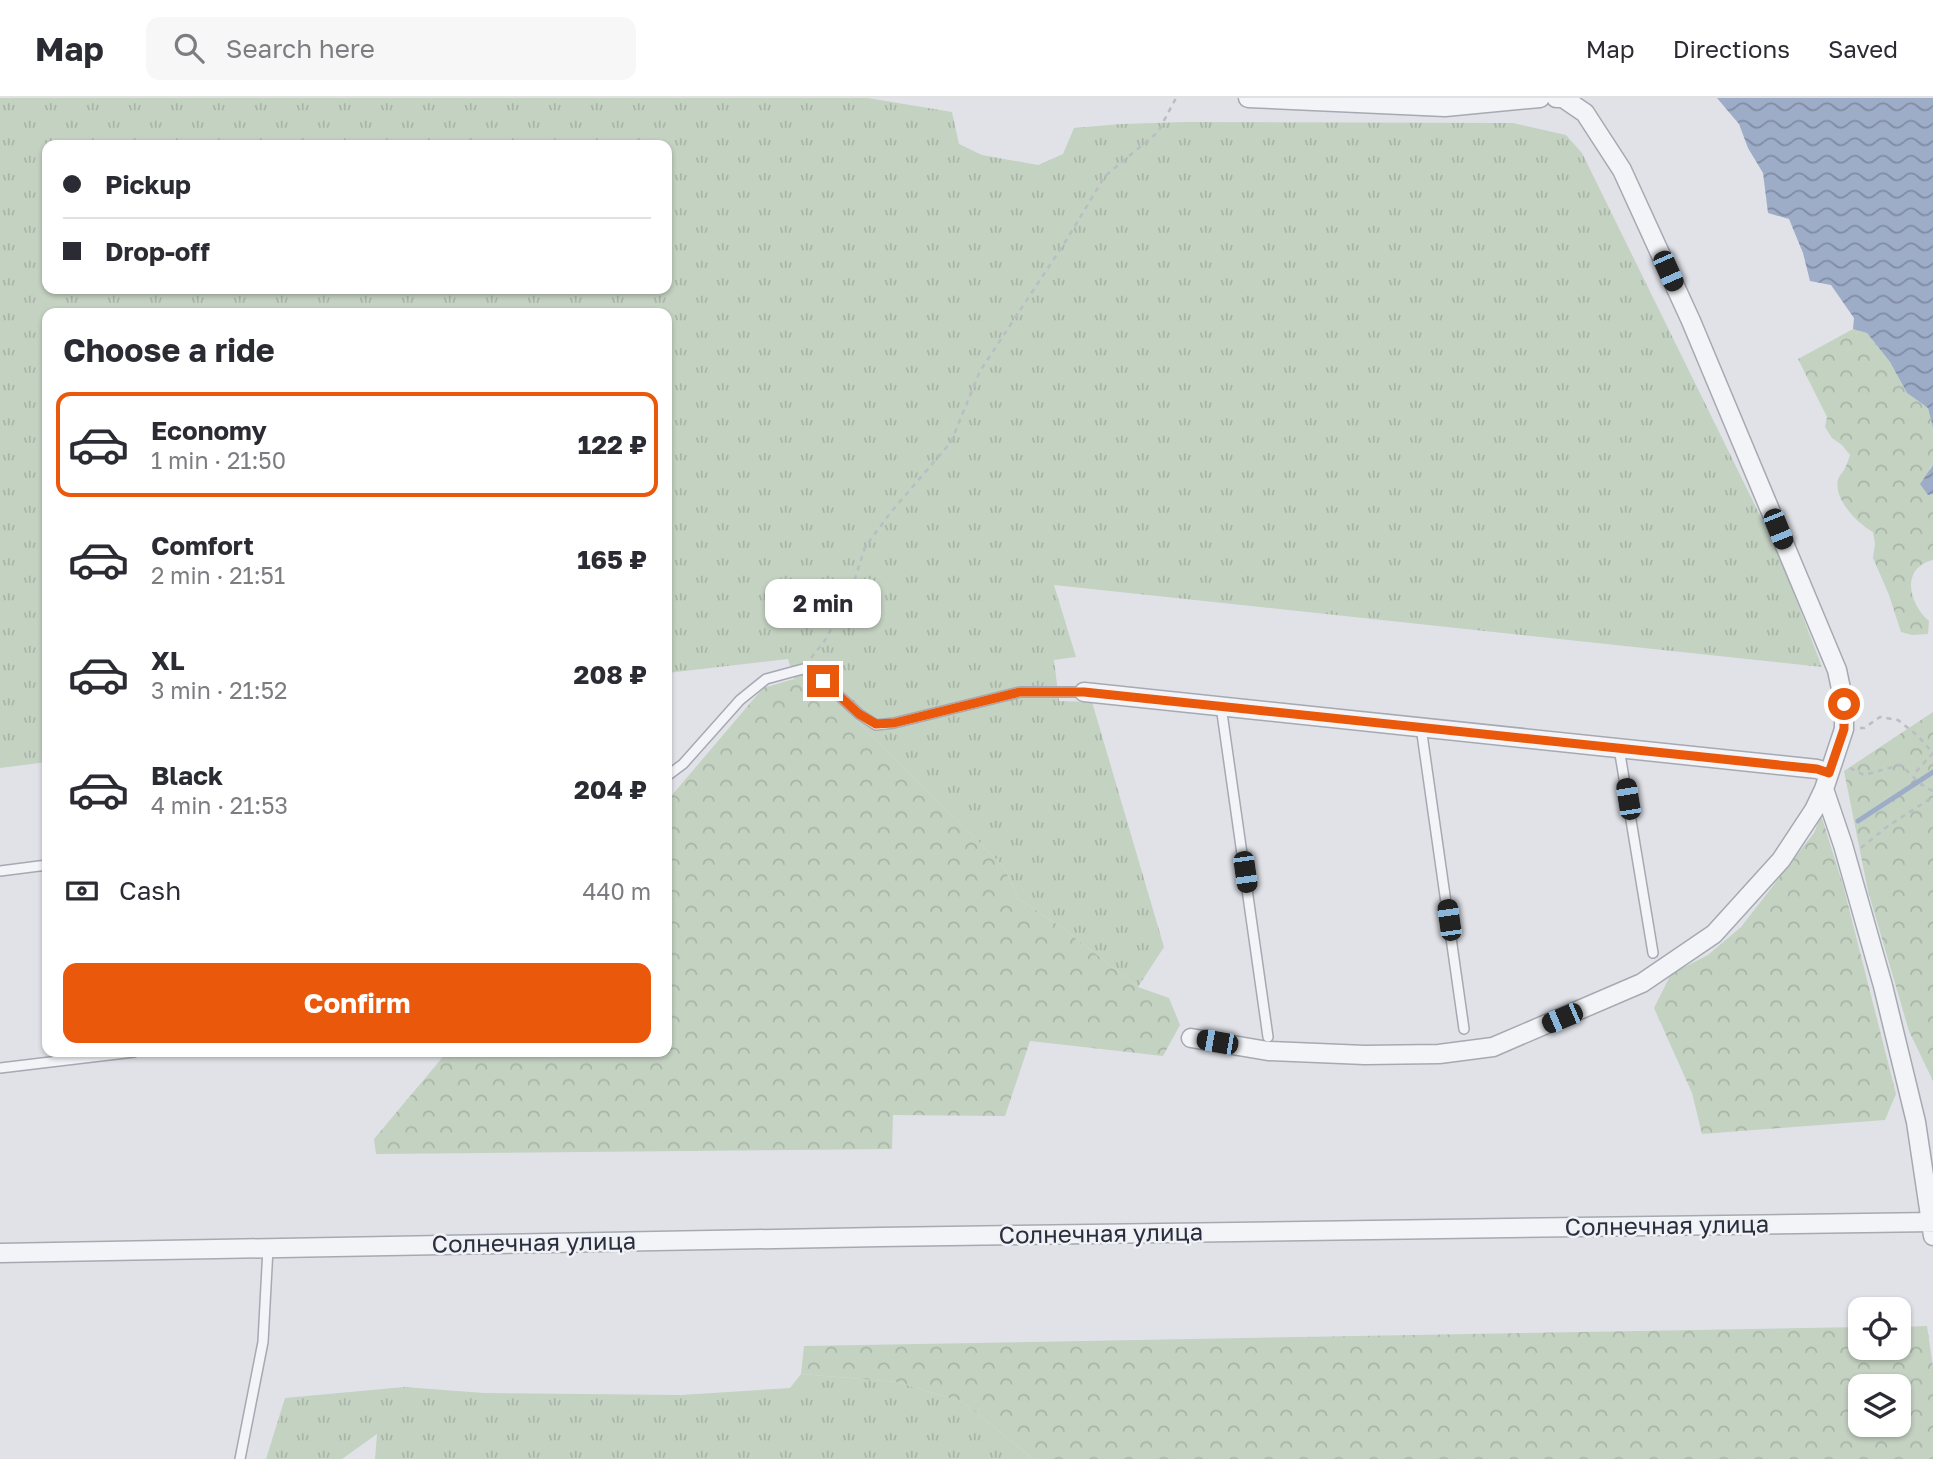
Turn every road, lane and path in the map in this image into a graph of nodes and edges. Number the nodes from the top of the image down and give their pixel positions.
1 (1175, 98) edge
2 (1248, 98) edge
3 (1540, 98) edge
4 (1556, 98) edge
5 (803, 669) junction
6 (1084, 692) joint
7 (1221, 706) junction
8 (1421, 727) junction
9 (1844, 729) junction
10 (1619, 748) junction
11 (672, 772) edge
12 (1829, 774) junction
13 (1913, 775) junction
14 (1933, 791) edge
15 (1933, 797) edge
16 (1845, 855) junction
17 (42, 865) edge
18 (0, 871) edge
19 (1653, 953) dead end
20 (1464, 1030) dead end
21 (1268, 1037) dead end
22 (1191, 1038) dead end
23 (92, 1057) edge
24 (0, 1068) edge
25 (1932, 1227) edge
26 (268, 1248) junction
27 (0, 1253) edge
28 (240, 1459) edge

1 - 5 path
2 - 3 street
4 - 9 street
5 - 6 lane
5 - 11 lane
6 - 7 street
7 - 8 street
7 - 21 lane
8 - 10 street
8 - 20 lane
9 - 12 street
9 - 13 path
10 - 12 street
10 - 19 lane
12 - 13 path
12 - 16 street
12 - 22 street
13 - 14 path
15 - 16 path
16 - 25 street
17 - 18 lane
23 - 24 lane
25 - 26 street, Солнечная улица
26 - 27 street, Солнечная улица
26 - 28 lane

